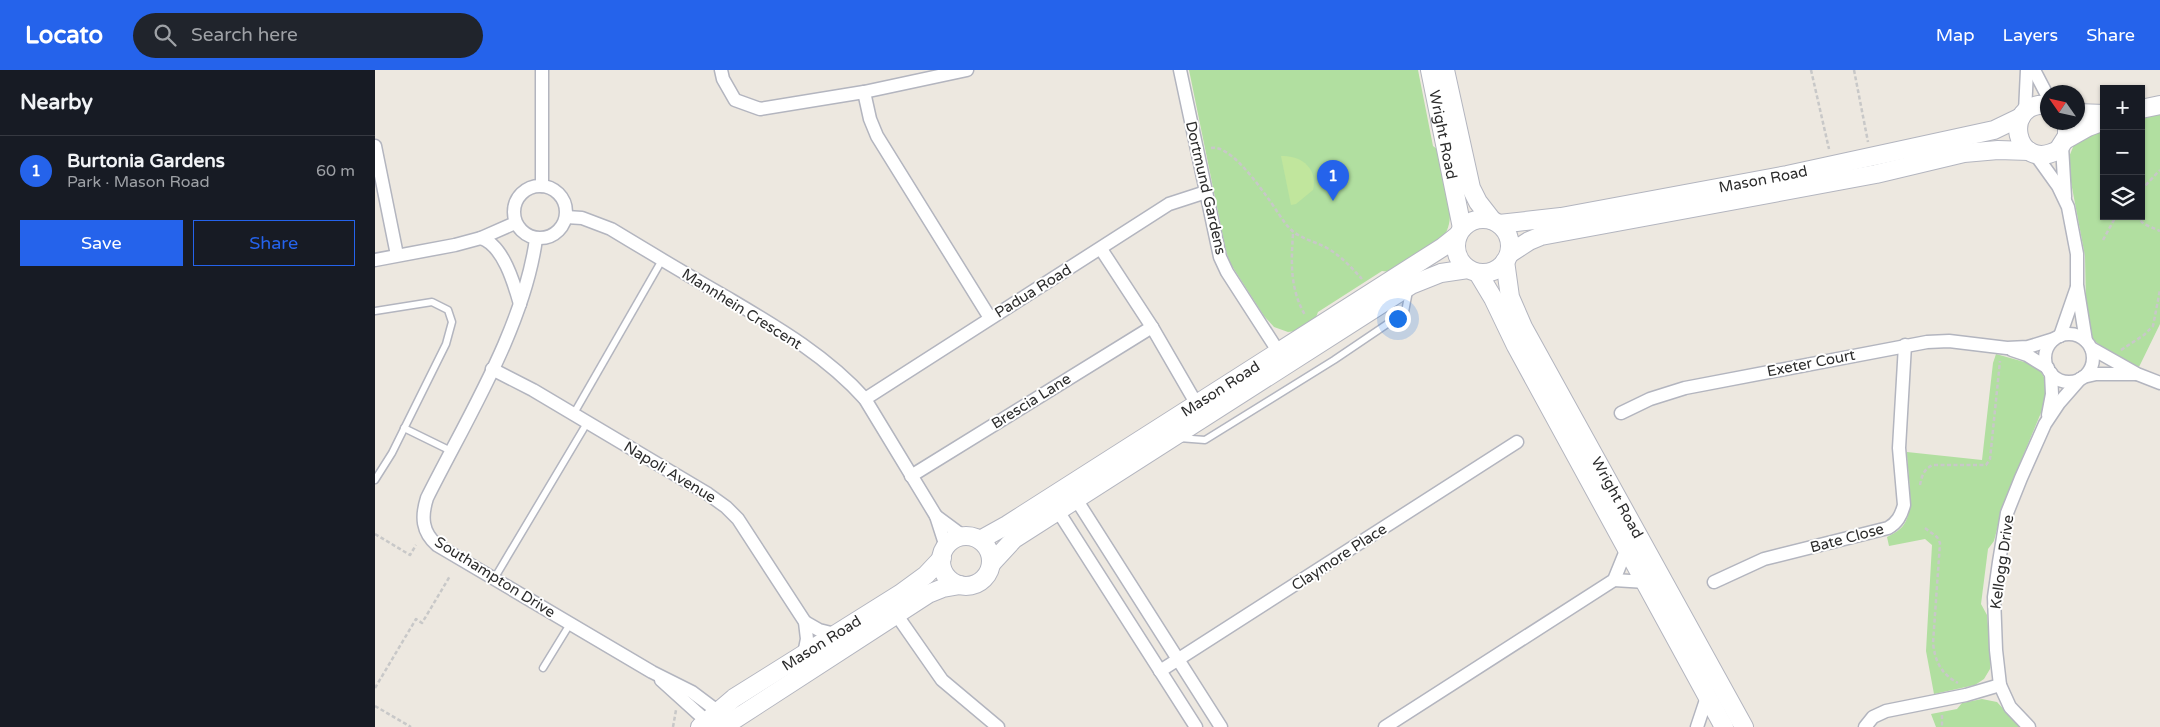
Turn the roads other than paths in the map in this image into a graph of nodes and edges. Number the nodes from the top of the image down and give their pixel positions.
1 (542, 70) edge
2 (721, 70) edge
3 (967, 70) edge
4 (1180, 70) edge
5 (1430, 70) edge
6 (1445, 70) edge
7 (2027, 70) edge
8 (2034, 70) edge
9 (2042, 85) edge
10 (864, 92) junction
11 (2160, 104) edge
12 (2040, 106) edge
13 (2145, 108) edge
14 (2085, 113) edge
15 (2100, 114) edge
16 (2023, 115) junction
17 (2100, 122) edge
18 (2068, 130) edge
19 (2064, 143) junction
20 (375, 146) edge
21 (2032, 152) junction
22 (542, 186) junction
23 (1206, 192) junction
24 (2065, 199) junction
25 (566, 217) junction
26 (1496, 222) junction
27 (515, 223) junction
28 (1460, 232) junction
29 (481, 238) junction
30 (536, 239) junction
31 (1101, 249) junction
32 (397, 255) junction
33 (1507, 258) junction
34 (375, 260) edge
35 (662, 260) junction
36 (1473, 271) junction
37 (2077, 285) junction
38 (520, 304) junction
39 (375, 311) edge
40 (990, 318) junction
41 (1152, 327) junction
42 (2057, 338) junction
43 (1905, 345) junction
44 (2089, 345) junction
45 (2007, 348) junction
46 (1278, 351) junction
47 (492, 368) junction
48 (2049, 370) junction
49 (2137, 374) junction
50 (2082, 378) junction
51 (2160, 383) edge
52 (865, 399) junction
53 (1196, 403) junction
54 (1621, 413) dead end
55 (573, 414) junction
56 (587, 423) junction
57 (2045, 424) junction
58 (404, 428) junction
59 (1517, 442) dead end
60 (451, 451) junction
61 (911, 476) junction
62 (375, 480) edge
63 (1076, 499) junction
64 (1058, 511) junction
65 (936, 516) junction
66 (971, 538) junction
67 (1627, 548) junction
68 (944, 552) junction
69 (991, 564) junction
70 (494, 579) junction
71 (1614, 580) junction
72 (1646, 582) junction
73 (1714, 582) dead end
74 (960, 586) junction
75 (896, 614) junction
76 (805, 622) junction
77 (570, 624) junction
78 (835, 634) junction
79 (804, 654) junction
80 (1178, 660) junction
81 (543, 668) dead end
82 (1160, 671) junction
83 (2000, 684) junction
84 (1707, 697) junction
85 (715, 722) edge
86 (998, 727) edge
87 (1196, 727) edge
88 (1221, 727) edge
89 (1385, 727) edge
90 (1697, 727) edge
91 (1724, 727) edge
92 (1744, 727) edge
93 (1865, 727) edge
94 (2029, 727) edge

1 - 22 street
2 - 10 street
3 - 10 street
4 - 23 street, Dortmund Gardens
5 - 28 street, Wright Road
6 - 26 street, Wright Road
7 - 16 street
8 - 9 street
10 - 40 street
11 - 13 street
12 - 16 street, Mason Road
14 - 15 street
16 - 21 street
16 - 26 street, Mason Road
17 - 19 street
18 - 19 street
19 - 21 street, Mason Road
19 - 24 street
20 - 32 street
21 - 24 street
21 - 33 street, Mason Road
22 - 25 street
22 - 27 street
23 - 31 street, Padua Road
23 - 46 street, Dortmund Gardens
24 - 37 street
25 - 30 street
25 - 35 street, Mannhein Crescent
26 - 28 street
26 - 33 street
27 - 29 street
27 - 30 street
28 - 36 street
28 - 46 street, Mason Road
29 - 32 street
29 - 38 street
30 - 38 street, Southampton Drive
31 - 40 street, Padua Road
31 - 41 street
32 - 34 street
33 - 36 street
33 - 92 street, Wright Road
35 - 52 street, Mannhein Crescent
35 - 55 lane
36 - 63 street, Mason Road
36 - 67 street, Wright Road
37 - 42 street
37 - 44 street
38 - 47 street, Southampton Drive
39 - 58 lane
40 - 52 street, Padua Road
41 - 53 street
41 - 61 street, Brescia Lane
42 - 44 street
42 - 45 street, Exeter Court
42 - 48 street
43 - 45 street, Exeter Court
43 - 54 street, Exeter Court
43 - 73 street, Bate Close
44 - 49 street
44 - 50 street
45 - 48 street, Exeter Court
46 - 53 street, Mason Road
47 - 55 street, Napoli Avenue
47 - 60 street, Southampton Drive
48 - 50 street
48 - 57 street, Kellogg Drive
49 - 50 street
49 - 51 street
50 - 57 street, Kellogg Drive
52 - 61 street, Mannhein Crescent
53 - 66 street, Mason Road
55 - 56 street, Napoli Avenue
56 - 70 lane
56 - 76 street, Napoli Avenue
57 - 83 street, Kellogg Drive
58 - 60 lane
58 - 62 lane
59 - 80 street, Claymore Place
60 - 70 street, Southampton Drive
61 - 65 street, Mannhein Crescent
63 - 64 street, Mason Road
63 - 80 street
64 - 69 street, Mason Road
64 - 82 street
65 - 66 street, Mannhein Crescent
65 - 68 street, Mannhein Crescent
66 - 68 street
66 - 69 street
67 - 71 street
67 - 72 street, Wright Road
68 - 74 street
68 - 78 street, Mason Road
69 - 74 street
70 - 77 street, Southampton Drive
71 - 72 street
71 - 89 street
72 - 84 street, Wright Road
74 - 75 street, Mason Road
75 - 85 street, Mason Road
75 - 86 street
76 - 78 street
76 - 79 street
77 - 81 lane
77 - 85 street, Southampton Drive
78 - 79 street, Mason Road
79 - 85 street, Mason Road
80 - 82 street, Claymore Place
80 - 88 street
82 - 87 street
83 - 93 street
83 - 94 street, Kellogg Drive
84 - 90 street
84 - 91 street, Wright Road

